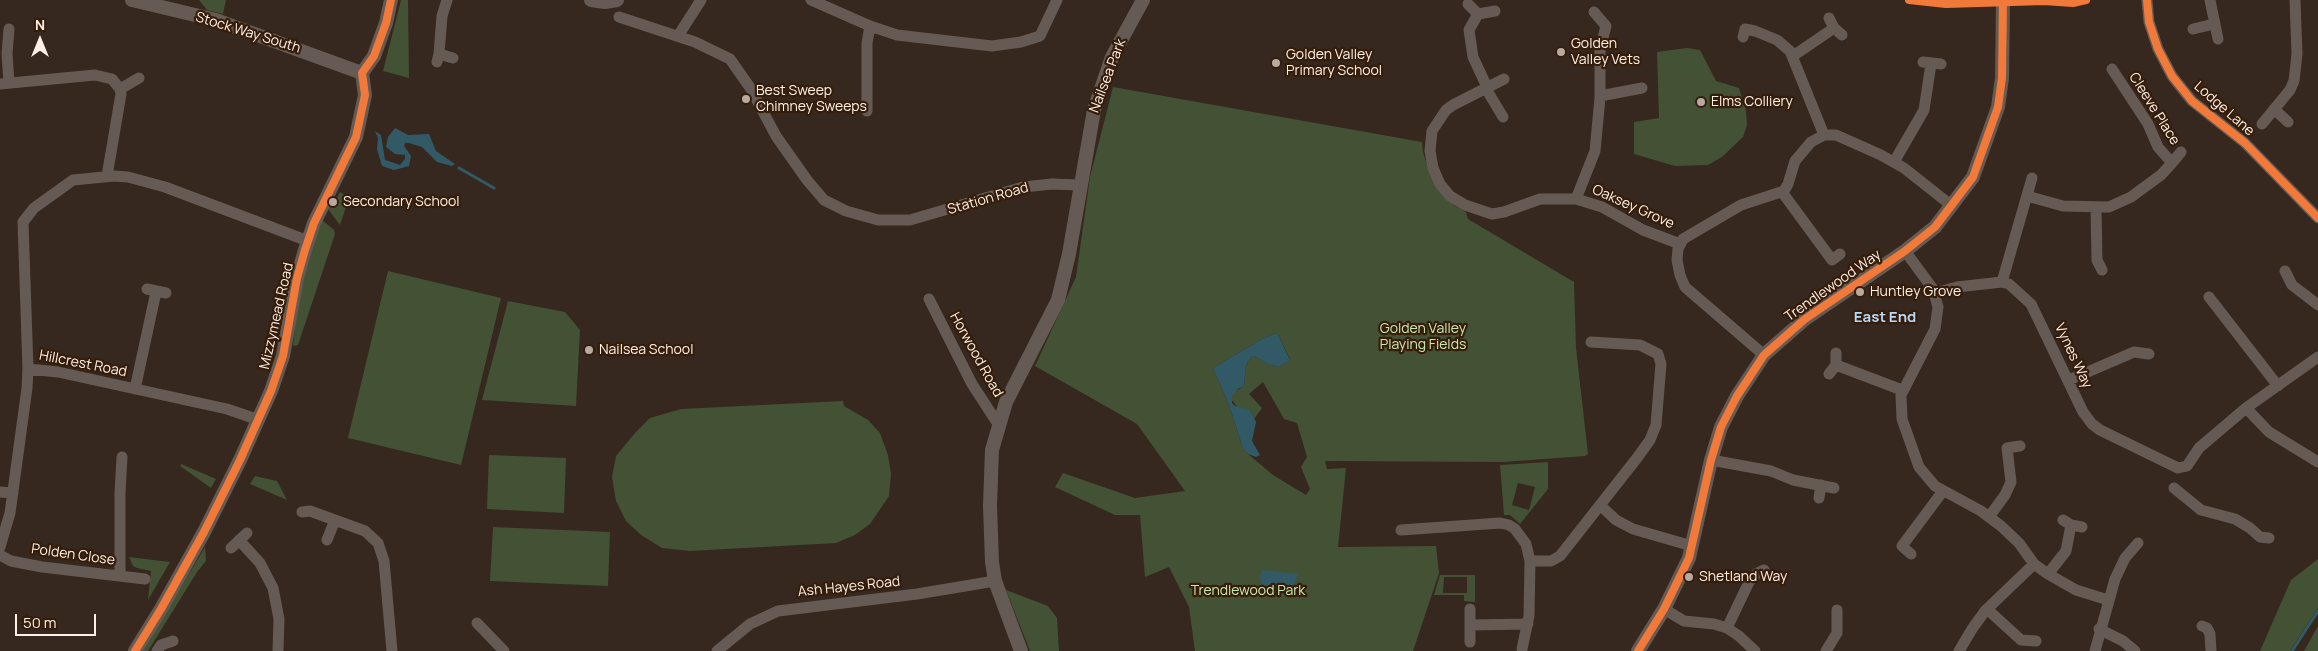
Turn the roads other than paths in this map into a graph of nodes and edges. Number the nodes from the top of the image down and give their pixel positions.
1 (132, 0) edge
2 (391, 0) edge
3 (447, 0) edge
4 (591, 0) edge
5 (617, 0) edge
6 (701, 0) edge
7 (812, 0) edge
8 (1057, 0) edge
9 (1144, 0) edge
10 (2003, 0) edge
11 (2147, 0) edge
12 (2210, 0) edge
13 (2295, 0) edge
14 (1468, 4) dead end
15 (1495, 11) dead end
16 (1594, 12) dead end
17 (1478, 14) junction
18 (619, 17) dead end
19 (2214, 24) junction
20 (870, 26) junction
21 (1835, 27) dead end
22 (9, 29) dead end
23 (2193, 29) dead end
24 (678, 36) junction
25 (1743, 37) dead end
26 (2218, 39) dead end
27 (1793, 56) junction
28 (453, 58) dead end
29 (1931, 64) dead end
30 (2112, 70) dead end
31 (362, 73) junction
32 (139, 78) dead end
33 (1504, 79) dead end
34 (5, 83) edge
35 (1486, 87) junction
36 (1642, 88) dead end
37 (120, 89) junction
38 (1600, 96) junction
39 (870, 105) dead end
40 (2274, 109) junction
41 (1503, 117) dead end
42 (2288, 122) dead end
43 (2262, 124) dead end
44 (1824, 135) junction
45 (2181, 152) dead end
46 (1894, 162) junction
47 (2172, 163) junction
48 (107, 176) junction
49 (2032, 178) dead end
50 (1080, 186) junction
51 (1782, 192) junction
52 (2027, 196) junction
53 (1576, 199) junction
54 (1952, 206) junction
55 (2096, 208) junction
56 (2318, 218) edge
57 (308, 241) junction
58 (1680, 244) junction
59 (1905, 251) junction
60 (1840, 254) dead end
61 (2096, 264) dead end
62 (2285, 271) dead end
63 (2002, 282) junction
64 (156, 291) dead end
65 (1935, 293) junction
66 (2209, 297) dead end
67 (929, 300) dead end
68 (2318, 305) edge
69 (1591, 342) dead end
70 (2142, 350) dead end
71 (1836, 353) dead end
72 (1764, 355) junction
73 (2318, 357) edge
74 (28, 369) junction
75 (2069, 380) junction
76 (2278, 386) junction
77 (135, 389) junction
78 (1902, 390) junction
79 (2246, 408) junction
80 (259, 420) junction
81 (998, 424) junction
82 (2020, 446) dead end
83 (122, 457) dead end
84 (1710, 460) junction
85 (2318, 462) edge
86 (2182, 468) junction
87 (1821, 485) junction
88 (1834, 488) dead end
89 (0, 492) edge
90 (1943, 492) junction
91 (13, 493) junction
92 (1819, 498) dead end
93 (1600, 506) junction
94 (302, 512) dead end
95 (1989, 517) junction
96 (335, 520) junction
97 (2072, 524) dead end
98 (1401, 530) dead end
99 (2262, 539) dead end
100 (328, 540) dead end
101 (239, 541) dead end
102 (1692, 546) junction
103 (0, 547) edge
104 (2136, 551) dead end
105 (1911, 554) dead end
106 (0, 555) edge
107 (1530, 561) junction
108 (2034, 564) junction
109 (1748, 565) dead end
110 (2048, 574) junction
111 (120, 576) junction
112 (145, 579) dead end
113 (995, 581) junction
114 (2108, 600) junction
115 (1470, 609) dead end
116 (1664, 609) junction
117 (1987, 609) junction
118 (1837, 610) dead end
119 (477, 623) dead end
120 (1528, 624) junction
121 (1470, 625) junction
122 (2202, 626) dead end
123 (1727, 628) junction
124 (2099, 629) junction
125 (173, 640) dead end
126 (2036, 641) dead end
127 (1470, 642) dead end
128 (1522, 649) dead end
129 (135, 651) edge
130 (157, 651) edge
131 (278, 651) edge
132 (392, 651) edge
133 (504, 651) edge
134 (717, 651) edge
135 (1021, 651) edge
136 (1638, 651) edge
137 (1755, 651) edge
138 (1826, 651) edge
139 (1959, 651) edge
140 (2095, 651) edge
141 (2135, 651) edge
142 (2211, 651) edge

1 - 31 street, Stock Way South
2 - 31 street
3 - 28 street
4 - 5 street
6 - 24 street
7 - 20 street
8 - 20 street
9 - 50 street, Nailsea Park
10 - 54 street, Trendlewood Way
11 - 56 street, Lodge Lane
12 - 19 street
13 - 40 street
14 - 17 street
15 - 17 street
16 - 38 street
17 - 35 street
18 - 24 street, Station Road
19 - 23 street
19 - 26 street
20 - 39 street
21 - 27 street
22 - 34 street
24 - 50 street, Station Road
25 - 27 street
27 - 44 street
29 - 46 street
30 - 47 street, Cleeve Place
31 - 57 street, Mizzymead Road
32 - 37 street
33 - 35 street, Oaksey Grove
34 - 37 street
35 - 41 street
35 - 53 street, Oaksey Grove
36 - 38 street
37 - 48 street
38 - 53 street
40 - 42 street
40 - 43 street
44 - 46 street
44 - 51 street
45 - 47 street, Cleeve Place
46 - 54 street
47 - 55 street, Cleeve Place
48 - 57 street, Hillcrest Road
48 - 74 street, Hillcrest Road
49 - 52 street
50 - 81 street
51 - 58 street
51 - 60 street
52 - 55 street, Cleeve Place
52 - 63 street
53 - 58 street, Oaksey Grove
54 - 59 street, Trendlewood Way
55 - 61 street
57 - 80 street, Mizzymead Road
58 - 72 street
59 - 65 street
59 - 72 street, Trendlewood Way
62 - 68 street
63 - 65 street
63 - 75 street, Vynes Way
64 - 77 street
65 - 78 street
66 - 76 street
67 - 81 street, Horwood Road
69 - 93 street
70 - 75 street
71 - 78 street
72 - 84 street, Trendlewood Way
73 - 76 street
74 - 77 street, Hillcrest Road
74 - 91 street
75 - 86 street, Vynes Way
76 - 79 street
77 - 80 street, Hillcrest Road
78 - 90 street
79 - 85 street
79 - 86 street
80 - 129 street, Mizzymead Road
81 - 113 street
82 - 95 street
83 - 111 street
84 - 87 street
84 - 102 street, Trendlewood Way
86 - 99 street
87 - 88 street
87 - 92 street
89 - 91 street
90 - 95 street
90 - 105 street
91 - 103 street
93 - 102 street
93 - 107 street
94 - 96 street
95 - 108 street
96 - 100 street
96 - 132 street
97 - 110 street
98 - 107 street
101 - 131 street
102 - 116 street, Trendlewood Way
104 - 114 street
106 - 111 street, Polden Close
107 - 120 street
108 - 110 street
108 - 117 street
109 - 123 street
110 - 114 street
111 - 112 street, Polden Close
113 - 134 street, Ash Hayes Road
113 - 135 street
114 - 124 street
115 - 121 street
116 - 123 street
116 - 136 street, Trendlewood Way
117 - 126 street
117 - 139 street
118 - 138 street
119 - 133 street
120 - 121 street
120 - 128 street
121 - 127 street
122 - 142 street
123 - 137 street
124 - 140 street
124 - 141 street
125 - 130 street

